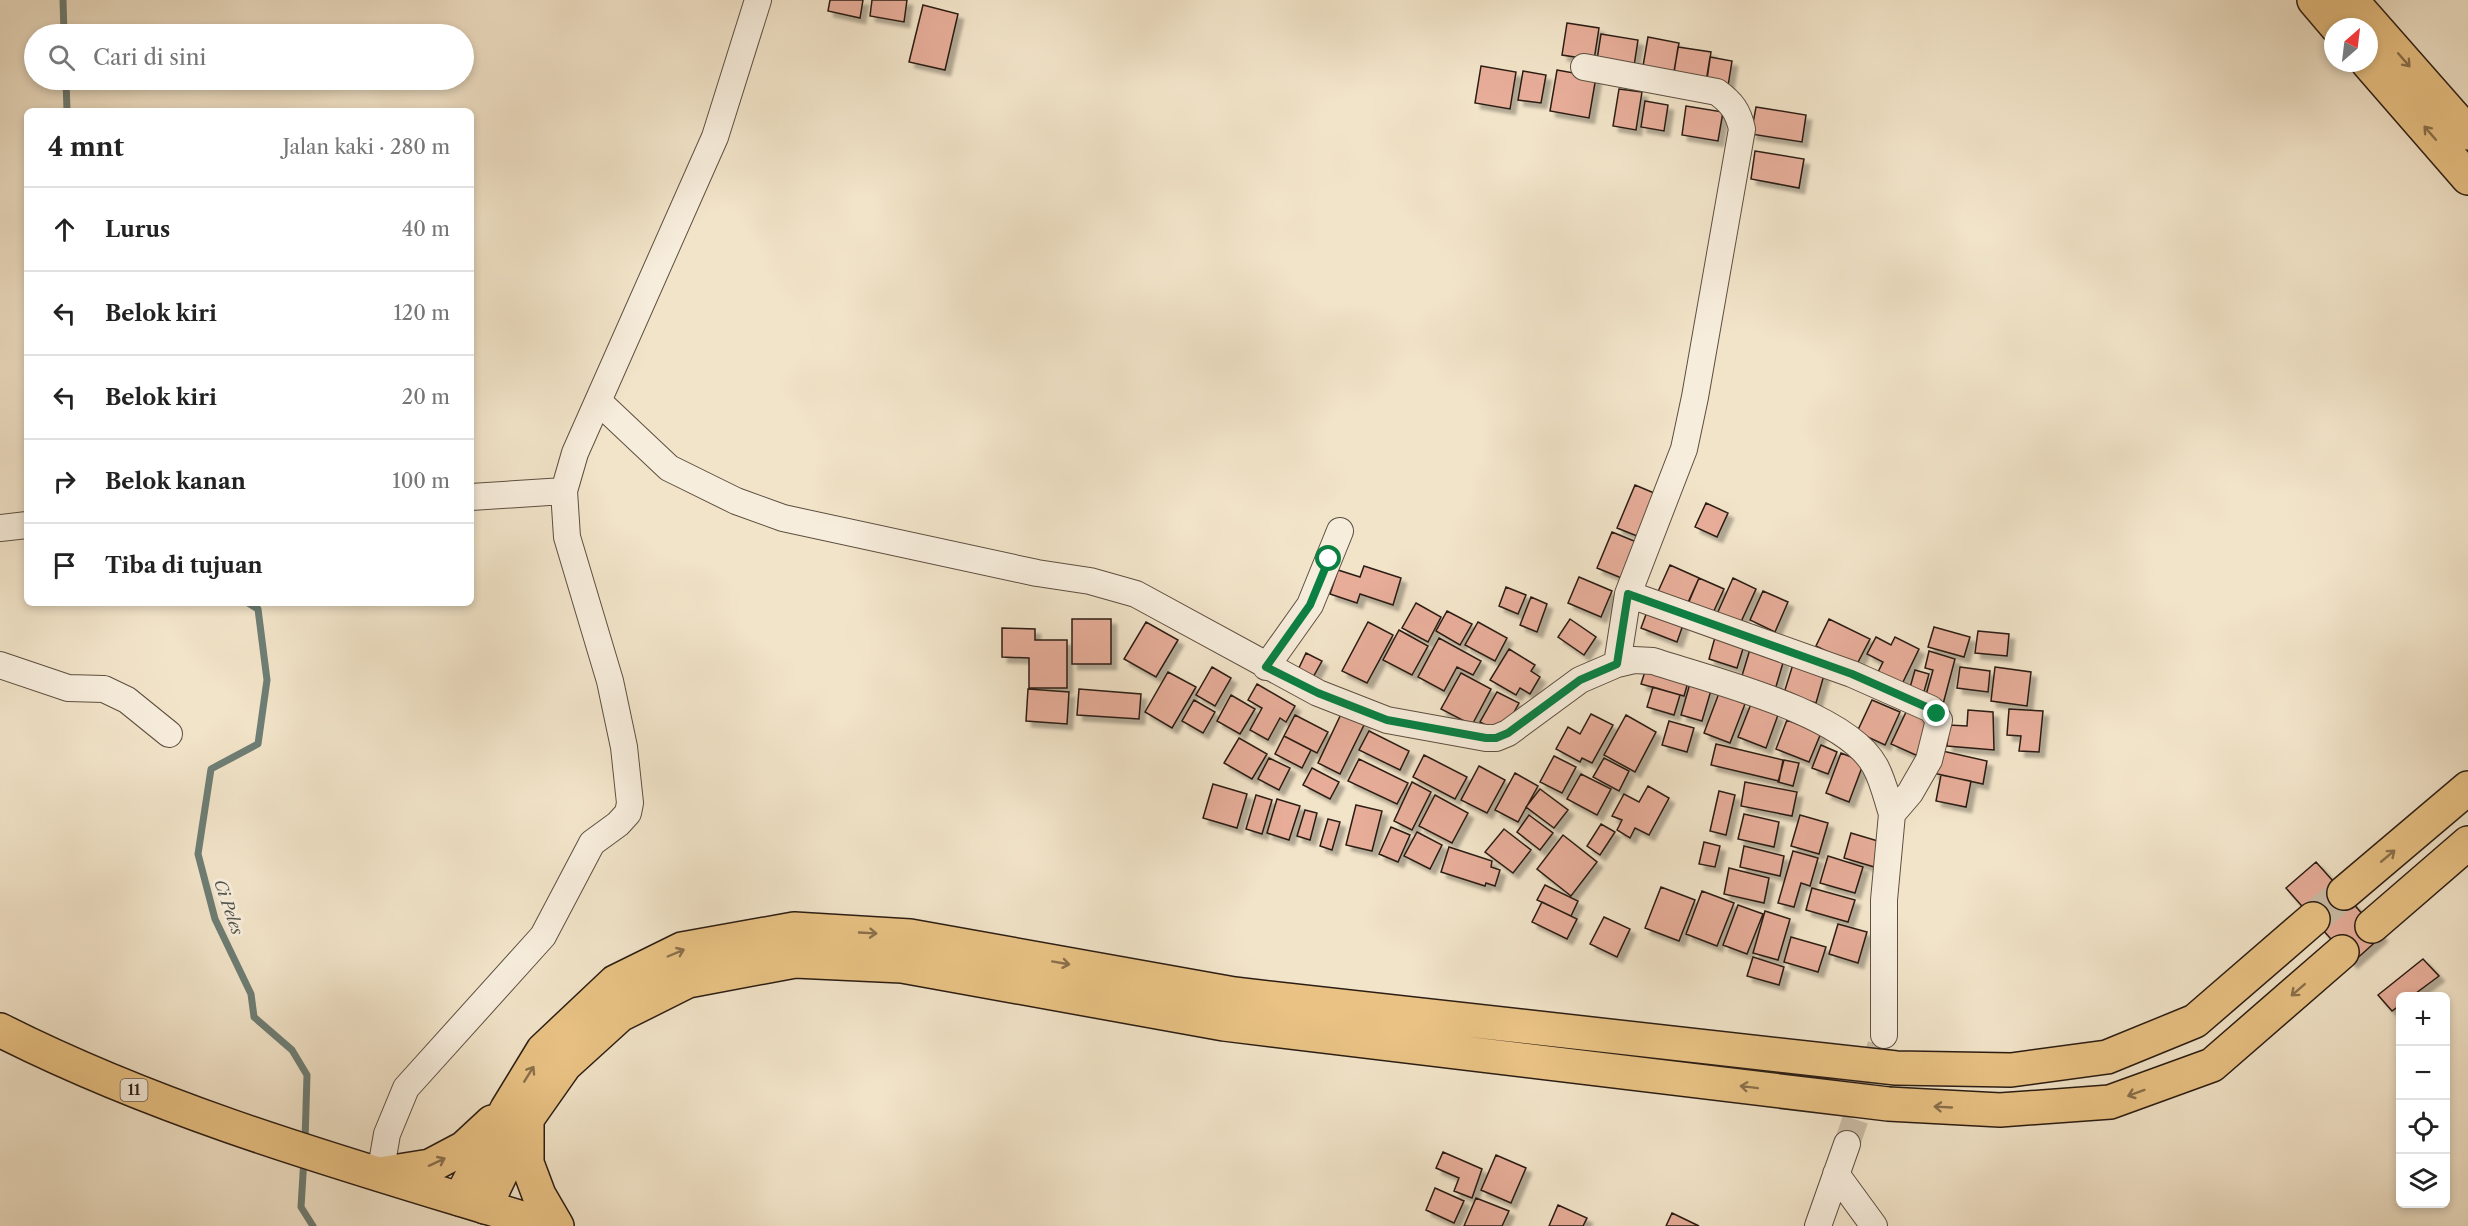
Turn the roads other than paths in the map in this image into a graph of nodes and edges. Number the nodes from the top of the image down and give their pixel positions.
1 (758, 0) edge
2 (2314, 0) edge
3 (2352, 0) edge
4 (2329, 18) edge
5 (1584, 67) dead end
6 (2376, 72) edge
7 (2468, 133) edge
8 (2468, 178) edge
9 (599, 402) junction
10 (564, 491) junction
11 (474, 497) edge
12 (24, 525) edge
13 (0, 528) edge
14 (1340, 531) dead end
15 (1628, 594) junction
16 (1617, 664) junction
17 (0, 665) edge
18 (1266, 667) junction
19 (169, 734) dead end
20 (2468, 788) edge
21 (1892, 814) junction
22 (2468, 843) edge
23 (2344, 893) tunnel mouth
24 (2313, 919) tunnel mouth
25 (2372, 926) dead end
26 (2342, 952) dead end
27 (0, 1030) edge
28 (1884, 1035) tunnel mouth
29 (517, 1114) junction
30 (1847, 1144) tunnel mouth
31 (380, 1174) junction
32 (1836, 1174) junction
33 (472, 1203) junction
34 (548, 1226) edge
35 (557, 1226) edge
36 (1818, 1226) edge
37 (1874, 1226) edge

1 - 9 street
2 - 4 highway
3 -> 7 highway
5 - 15 street
8 -> 6 highway
9 - 10 street
9 - 18 street
10 - 11 street
10 - 31 street
12 - 13 street
14 - 18 street
15 - 16 street
15 - 21 street
16 - 18 street
16 - 21 street
17 - 19 street
23 -> 20 highway
21 - 28 street
22 - 25 highway
29 -> 24 highway
26 -> 29 highway
27 - 31 highway, 11
31 -> 29 highway
29 - 33 highway
29 - 35 highway
30 - 32 street
31 - 33 highway, 11
32 - 36 street
32 - 37 street
33 - 34 highway, 11

